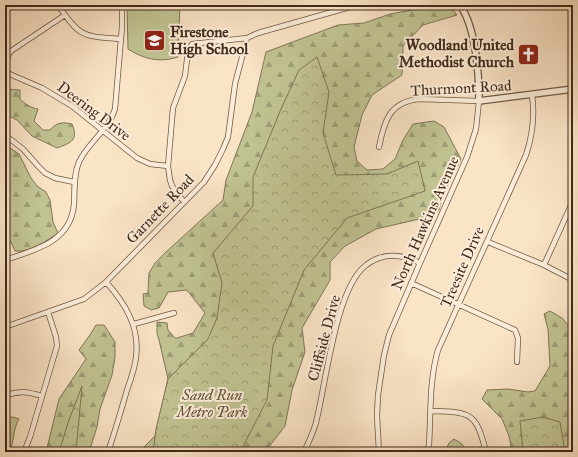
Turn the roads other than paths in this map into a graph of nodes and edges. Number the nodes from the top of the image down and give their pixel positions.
1 (58, 5) edge
2 (122, 5) edge
3 (357, 5) edge
4 (460, 5) edge
5 (65, 15) junction
6 (247, 38) junction
7 (121, 39) junction
8 (5, 60) edge
9 (5, 72) edge
10 (573, 89) edge
11 (532, 95) junction
12 (478, 101) junction
13 (103, 130) junction
14 (5, 135) edge
15 (380, 147) dead end
16 (168, 166) junction
17 (74, 182) junction
18 (573, 201) edge
19 (184, 202) junction
20 (488, 242) junction
21 (5, 260) edge
22 (420, 263) junction
23 (544, 265) junction
24 (573, 280) edge
25 (106, 282) junction
26 (411, 283) junction
27 (459, 304) junction
28 (48, 312) junction
29 (174, 313) dead end
30 (134, 324) junction
31 (5, 327) edge
32 (517, 362) dead end
33 (5, 396) edge
34 (42, 396) junction
35 (431, 412) junction
36 (24, 452) edge
37 (108, 452) edge
38 (304, 452) edge
39 (379, 452) edge
40 (426, 452) edge
41 (486, 452) edge

1 - 5 street
2 - 7 street
3 - 6 street
4 - 12 street, North Hawkins Avenue
5 - 7 street
5 - 8 street
6 - 16 street
6 - 19 street, Garnette Road
7 - 13 street
9 - 13 street, Deering Drive
10 - 11 street, Thurmont Road
11 - 12 street, Thurmont Road
11 - 20 street, Treesite Drive
12 - 15 street, Thurmont Road
12 - 22 street, North Hawkins Avenue
13 - 16 street, Deering Drive
13 - 17 street
14 - 17 street
16 - 19 street
17 - 21 street
18 - 23 street
19 - 25 street, Garnette Road
20 - 23 street
20 - 27 street, Treesite Drive
22 - 26 street, North Hawkins Avenue
22 - 38 street, Cliffside Drive
23 - 24 street
25 - 28 street, Garnette Road
25 - 30 street
26 - 27 street
26 - 39 street, North Hawkins Avenue
27 - 32 street
27 - 35 street, Treesite Drive
28 - 31 street, Garnette Road
28 - 34 street
29 - 30 street
30 - 37 street
33 - 34 street
34 - 36 street
35 - 40 street, Treesite Drive
35 - 41 street

